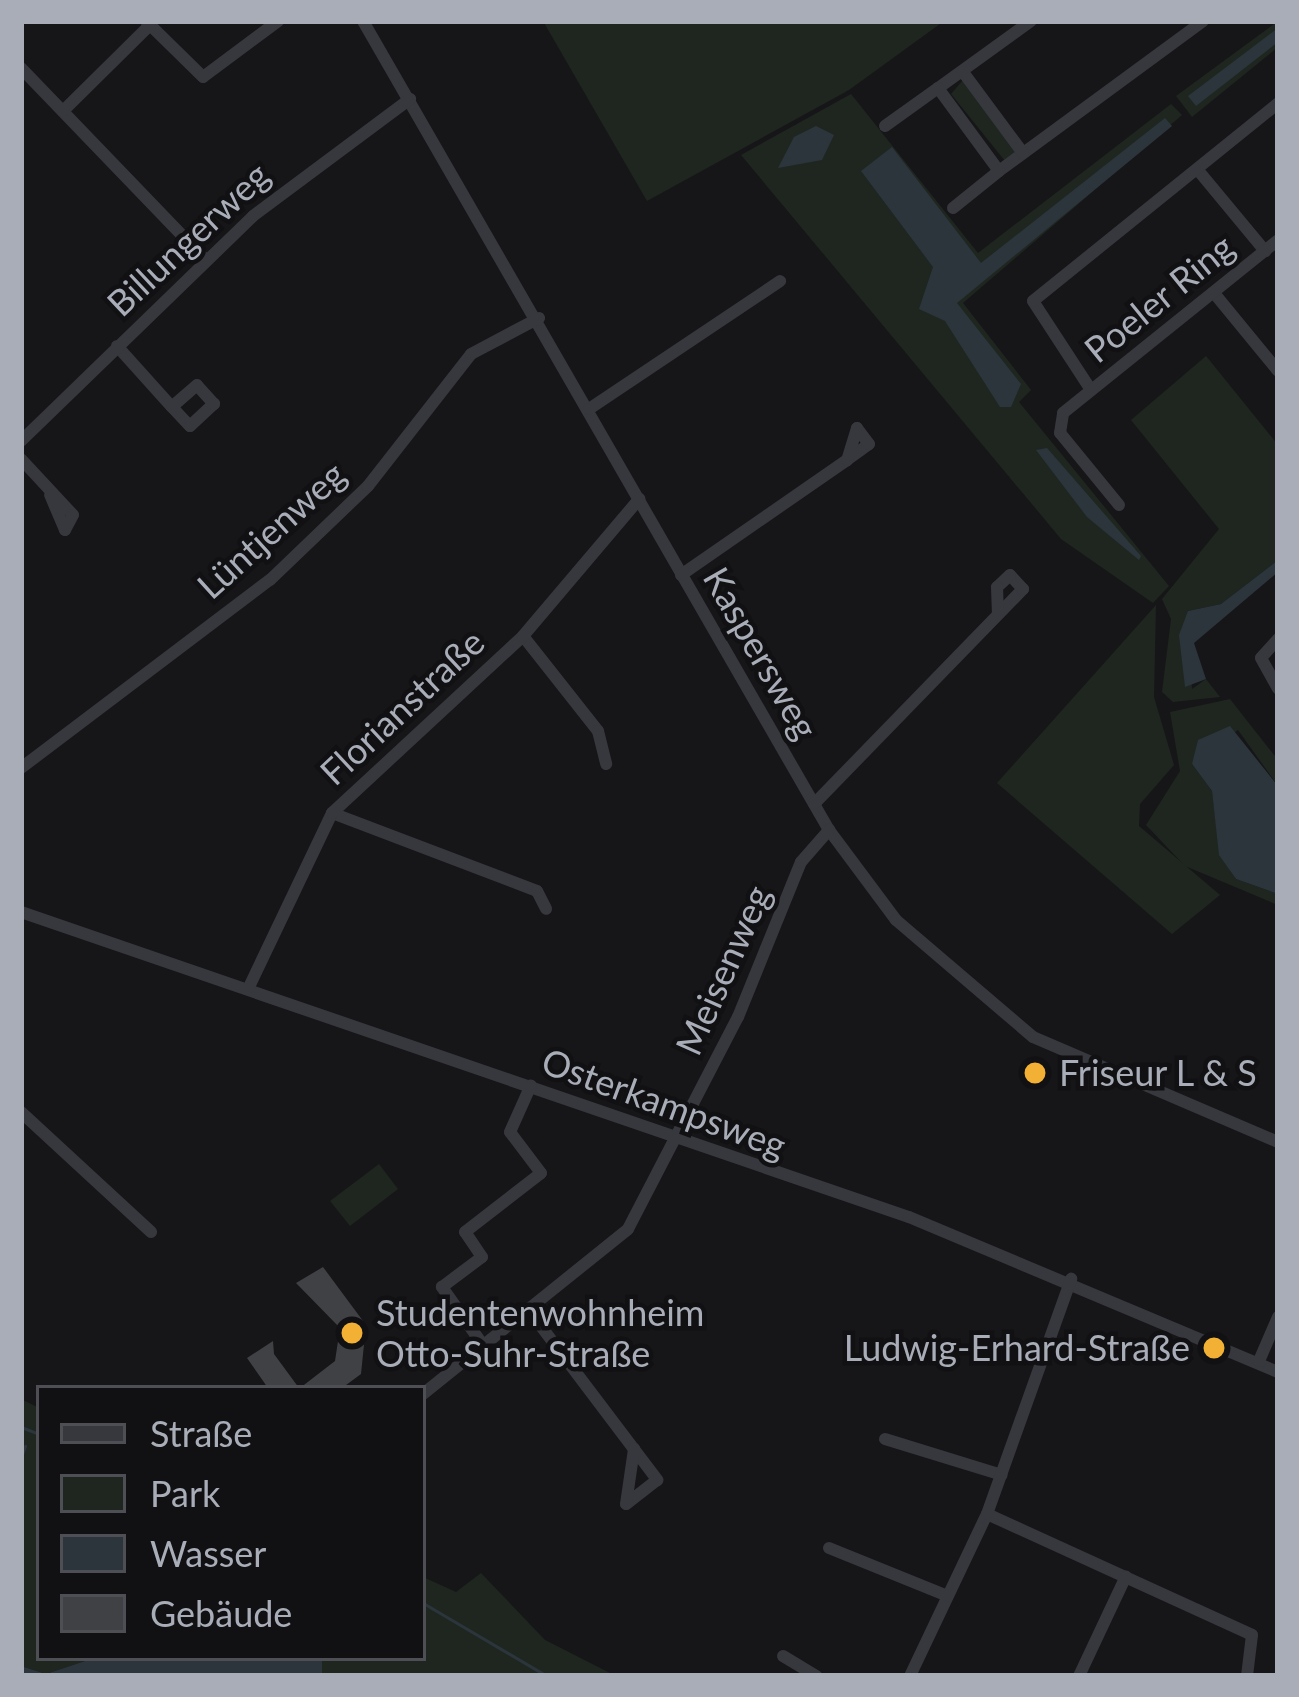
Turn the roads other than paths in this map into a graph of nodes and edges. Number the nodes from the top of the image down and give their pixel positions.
1 (278, 21) edge
2 (363, 21) edge
3 (1031, 21) edge
4 (1203, 21) edge
5 (148, 23) edge
6 (21, 68) edge
7 (963, 72) junction
8 (938, 88) junction
9 (410, 99) junction
10 (1278, 103) edge
11 (63, 111) junction
12 (885, 126) dead end
13 (1024, 153) junction
14 (1197, 169) junction
15 (999, 172) junction
16 (953, 208) dead end
17 (1278, 241) edge
18 (1265, 251) junction
19 (205, 259) junction
20 (780, 281) dead end
21 (1214, 293) junction
22 (539, 318) junction
23 (117, 346) junction
24 (1278, 370) edge
25 (1091, 390) junction
26 (172, 407) dead end
27 (589, 409) junction
28 (24, 431) edge
29 (21, 459) edge
30 (847, 460) dead end
31 (50, 495) dead end
32 (639, 499) junction
33 (1119, 505) dead end
34 (681, 575) junction
35 (998, 614) dead end
36 (523, 636) junction
37 (1278, 639) edge
38 (1278, 689) edge
39 (606, 764) dead end
40 (21, 768) edge
41 (814, 804) junction
42 (332, 813) junction
43 (829, 830) junction
44 (546, 909) dead end
45 (21, 912) edge
46 (249, 987) junction
47 (531, 1085) junction
48 (21, 1112) edge
49 (676, 1138) junction
50 (1278, 1142) edge
51 (151, 1232) dead end
52 (1071, 1279) junction
53 (531, 1313) junction
54 (1278, 1317) edge
55 (485, 1348) junction
56 (1259, 1361) junction
57 (1278, 1372) edge
58 (426, 1392) edge
59 (885, 1439) dead end
60 (634, 1448) dead end
61 (1002, 1475) junction
62 (987, 1514) junction
63 (829, 1549) dead end
64 (1126, 1576) junction
65 (948, 1596) junction
66 (782, 1656) dead end
67 (816, 1676) edge
68 (910, 1676) edge
69 (1079, 1676) edge
70 (1247, 1676) edge

1 - 5 street
2 - 9 street, Kaspersweg
3 - 7 street
4 - 13 street
5 - 11 street
6 - 11 street
7 - 8 street
7 - 13 street
8 - 12 street
8 - 15 street
9 - 19 street, Billungerweg
9 - 22 street, Kaspersweg
10 - 14 street, Poeler Ring
11 - 19 street
13 - 15 street
14 - 18 street, Poeler Ring
14 - 25 street, Poeler Ring
15 - 16 street
17 - 18 street, Poeler Ring
18 - 21 street, Poeler Ring
19 - 23 street, Billungerweg
20 - 27 street
21 - 24 street
21 - 25 street, Poeler Ring
22 - 27 street, Kaspersweg
22 - 40 street, Lüntjenweg
23 - 26 street
23 - 28 street, Billungerweg
25 - 33 street, Poeler Ring
27 - 32 street, Kaspersweg
29 - 31 street
30 - 34 street
32 - 34 street, Kaspersweg
32 - 36 street, Florianstraße
34 - 41 street, Kaspersweg
35 - 41 street
36 - 39 street
36 - 42 street, Florianstraße
37 - 38 street
41 - 43 street, Kaspersweg
42 - 44 street
42 - 46 street, Florianstraße
43 - 49 street, Meisenweg
43 - 50 street, Kaspersweg
45 - 46 street, Osterkampsweg
46 - 47 street, Osterkampsweg
47 - 49 street, Osterkampsweg
47 - 55 street
48 - 51 street
49 - 52 street, Osterkampsweg
49 - 53 street, Meisenweg
52 - 56 street, Osterkampsweg
52 - 61 street
53 - 55 street, Meisenweg
53 - 60 street
54 - 56 street
55 - 58 street, Meisenweg
56 - 57 street, Osterkampsweg
59 - 61 street
61 - 62 street
62 - 64 street
62 - 65 street
63 - 65 street
64 - 69 street
64 - 70 street
65 - 68 street
66 - 67 street

